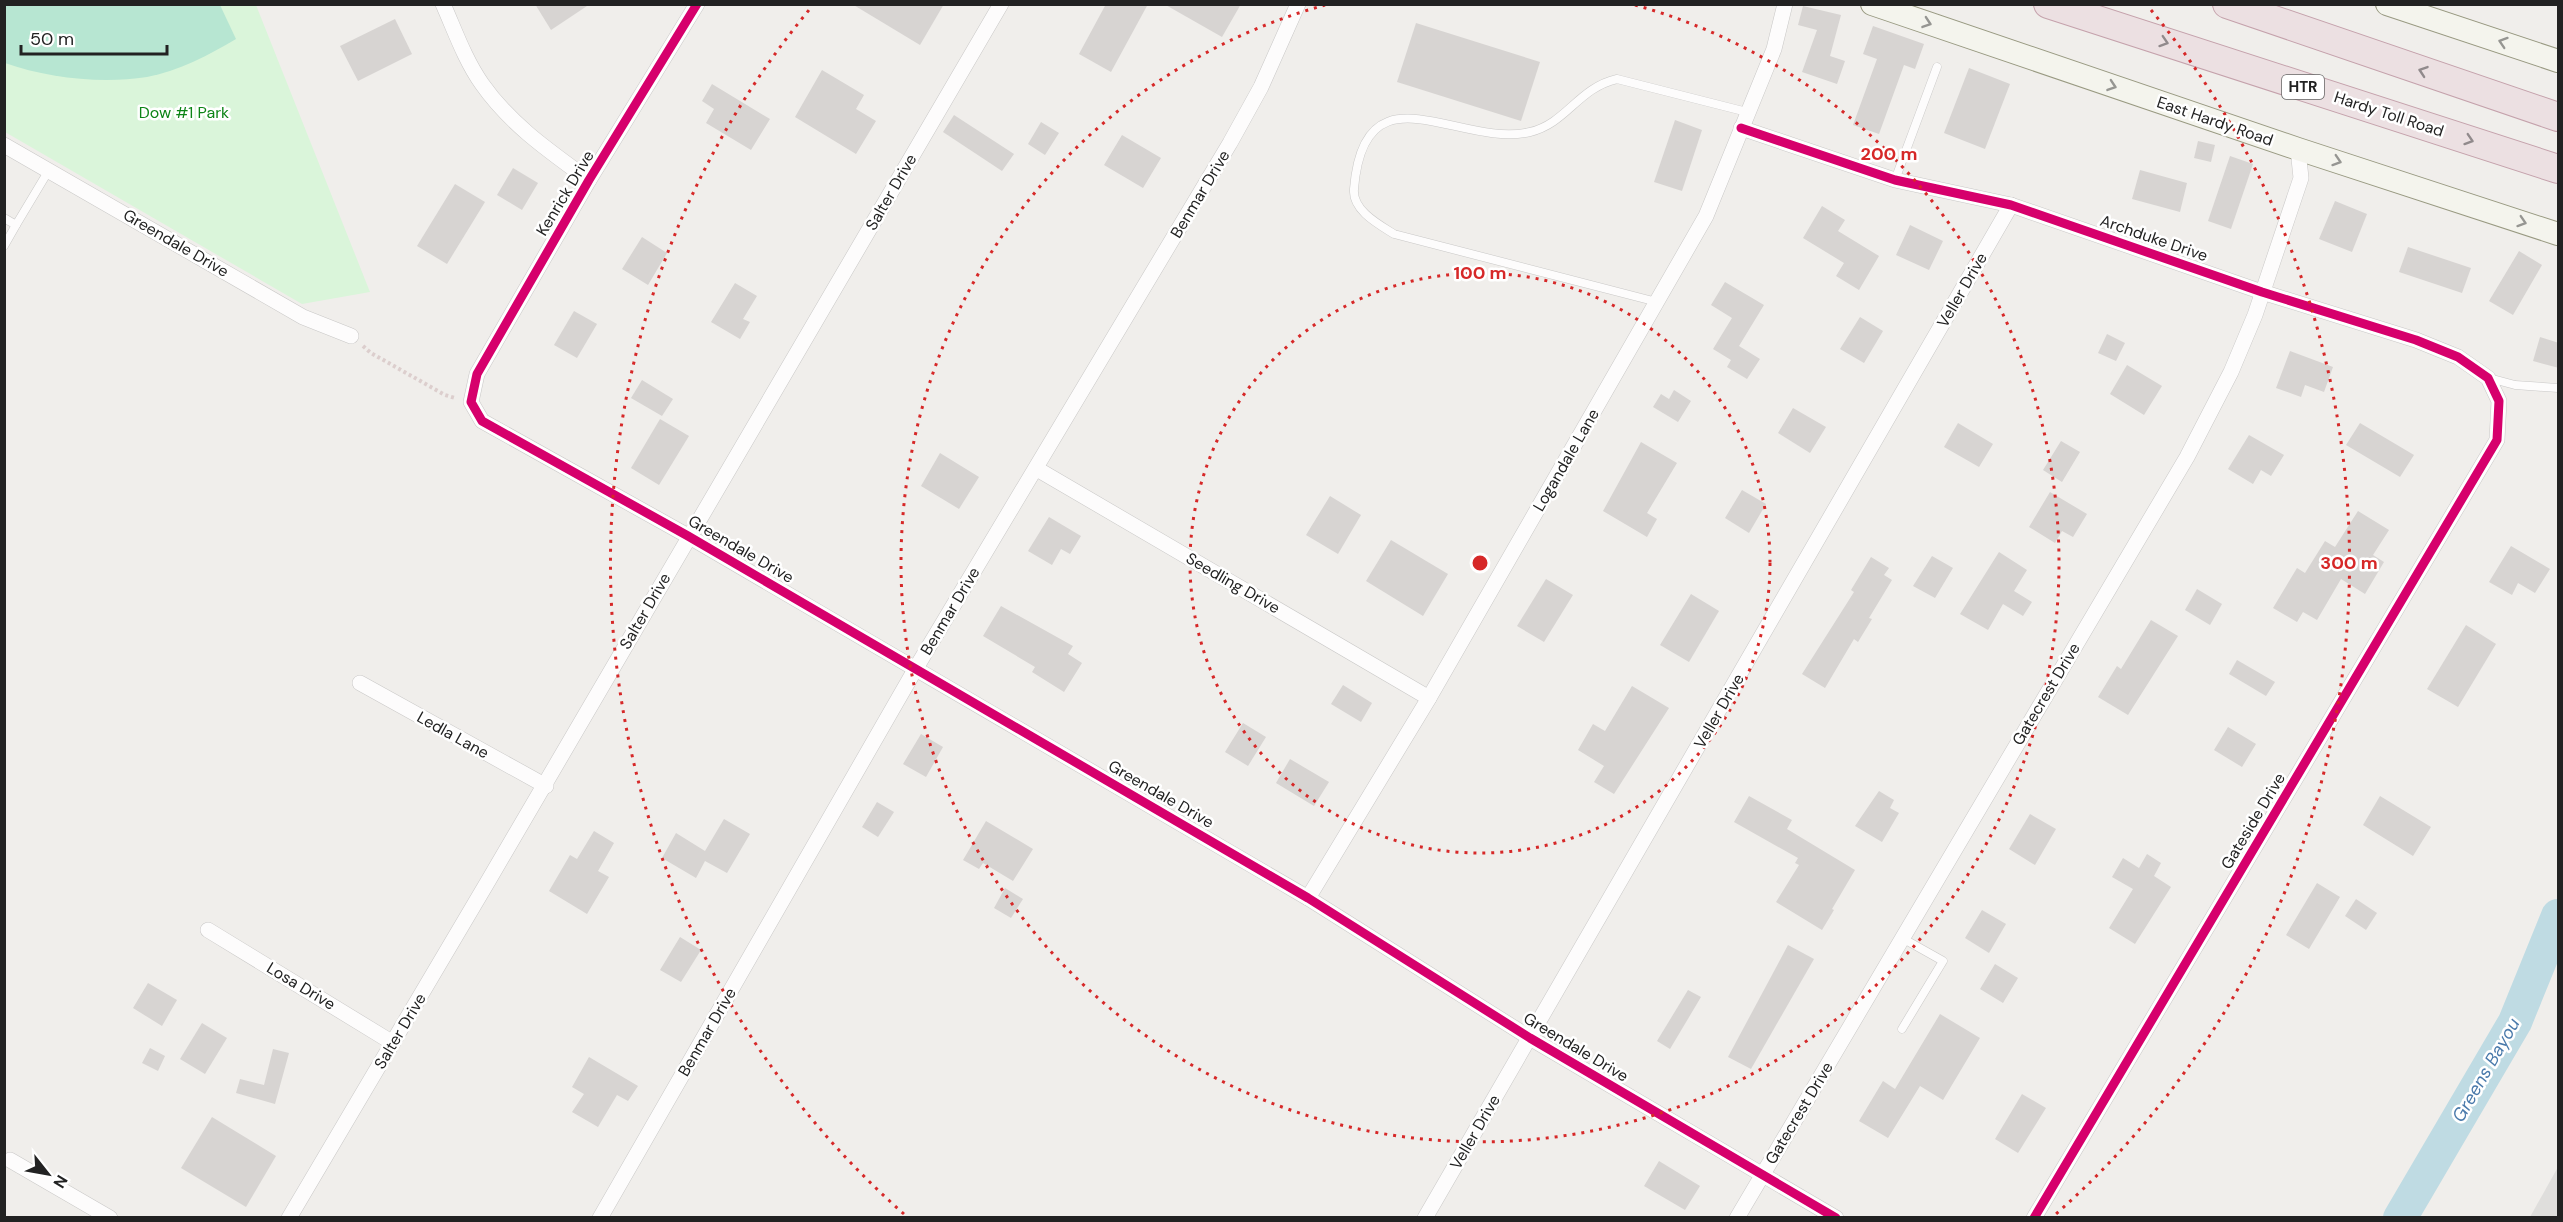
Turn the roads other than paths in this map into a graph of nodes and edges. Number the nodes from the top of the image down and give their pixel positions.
1 (443, 4) edge
2 (697, 4) edge
3 (1001, 4) edge
4 (1298, 4) edge
5 (1785, 4) edge
6 (1872, 4) edge
7 (2048, 4) edge
8 (2227, 4) edge
9 (2387, 4) edge
10 (2559, 61) edge
11 (1937, 67) dead end
12 (1747, 112) junction
13 (2559, 117) edge
14 (1741, 128) junction
15 (4, 145) edge
16 (2298, 148) junction
17 (2559, 169) edge
18 (49, 170) junction
19 (589, 180) junction
20 (1895, 180) junction
21 (2011, 205) junction
22 (4, 218) edge
23 (16, 225) junction
24 (2559, 234) edge
25 (4, 246) edge
26 (2262, 292) junction
27 (1657, 302) junction
28 (351, 336) road end
29 (2488, 378) junction
30 (2559, 388) edge
31 (471, 402) joint
32 (1037, 469) junction
33 (688, 536) junction
34 (916, 668) junction
35 (360, 683) dead end
36 (1429, 698) junction
37 (546, 786) junction
38 (1308, 898) junction
39 (208, 930) dead end
40 (1902, 938) junction
41 (1902, 1029) dead end
42 (1530, 1038) junction
43 (393, 1043) junction
44 (10, 1160) dead end
45 (1762, 1174) junction
46 (110, 1218) edge
47 (289, 1218) edge
48 (600, 1218) edge
49 (1425, 1218) edge
50 (1737, 1218) edge
51 (1836, 1218) edge
52 (2034, 1218) edge

1 - 19 street
2 - 19 street, Kenrick Drive
3 - 33 street, Salter Drive
4 - 32 street, Benmar Drive
5 - 12 street, Logandale Lane
6 -> 16 main road, East Hardy Road
7 -> 17 highway, Hardy Toll Road / HTR
13 -> 8 highway
10 -> 9 main road
11 - 20 lane
12 - 14 street, Logandale Lane
12 - 27 lane
14 - 20 street, Archduke Drive
14 - 27 street, Logandale Lane
15 - 18 street, Greendale Drive
16 -> 24 main road, East Hardy Road
16 - 26 street, Gatecrest Drive
18 - 23 lane
18 - 28 street, Greendale Drive
19 - 31 street, Kenrick Drive
20 - 21 street, Archduke Drive
21 - 26 street, Archduke Drive
21 - 42 street, Veller Drive
22 - 23 lane
23 - 25 lane
26 - 29 street, Archduke Drive
26 - 40 street, Gatecrest Drive
27 - 36 street, Logandale Lane
29 - 30 lane
29 - 52 street, Gateside Drive
31 - 33 street, Greendale Drive
32 - 34 street, Benmar Drive
32 - 36 street, Seedling Drive
33 - 34 street, Greendale Drive
33 - 37 street, Salter Drive
34 - 38 street, Greendale Drive
34 - 48 street, Benmar Drive
35 - 37 street, Ledla Lane
36 - 38 street, Logandale Lane
37 - 43 street, Salter Drive
38 - 42 street, Greendale Drive
39 - 43 street, Losa Drive
40 - 41 lane
40 - 45 street, Gatecrest Drive
42 - 45 street, Greendale Drive
42 - 49 street, Veller Drive
43 - 47 street, Salter Drive
44 - 46 street
45 - 50 street, Gatecrest Drive
45 - 51 street, Greendale Drive

